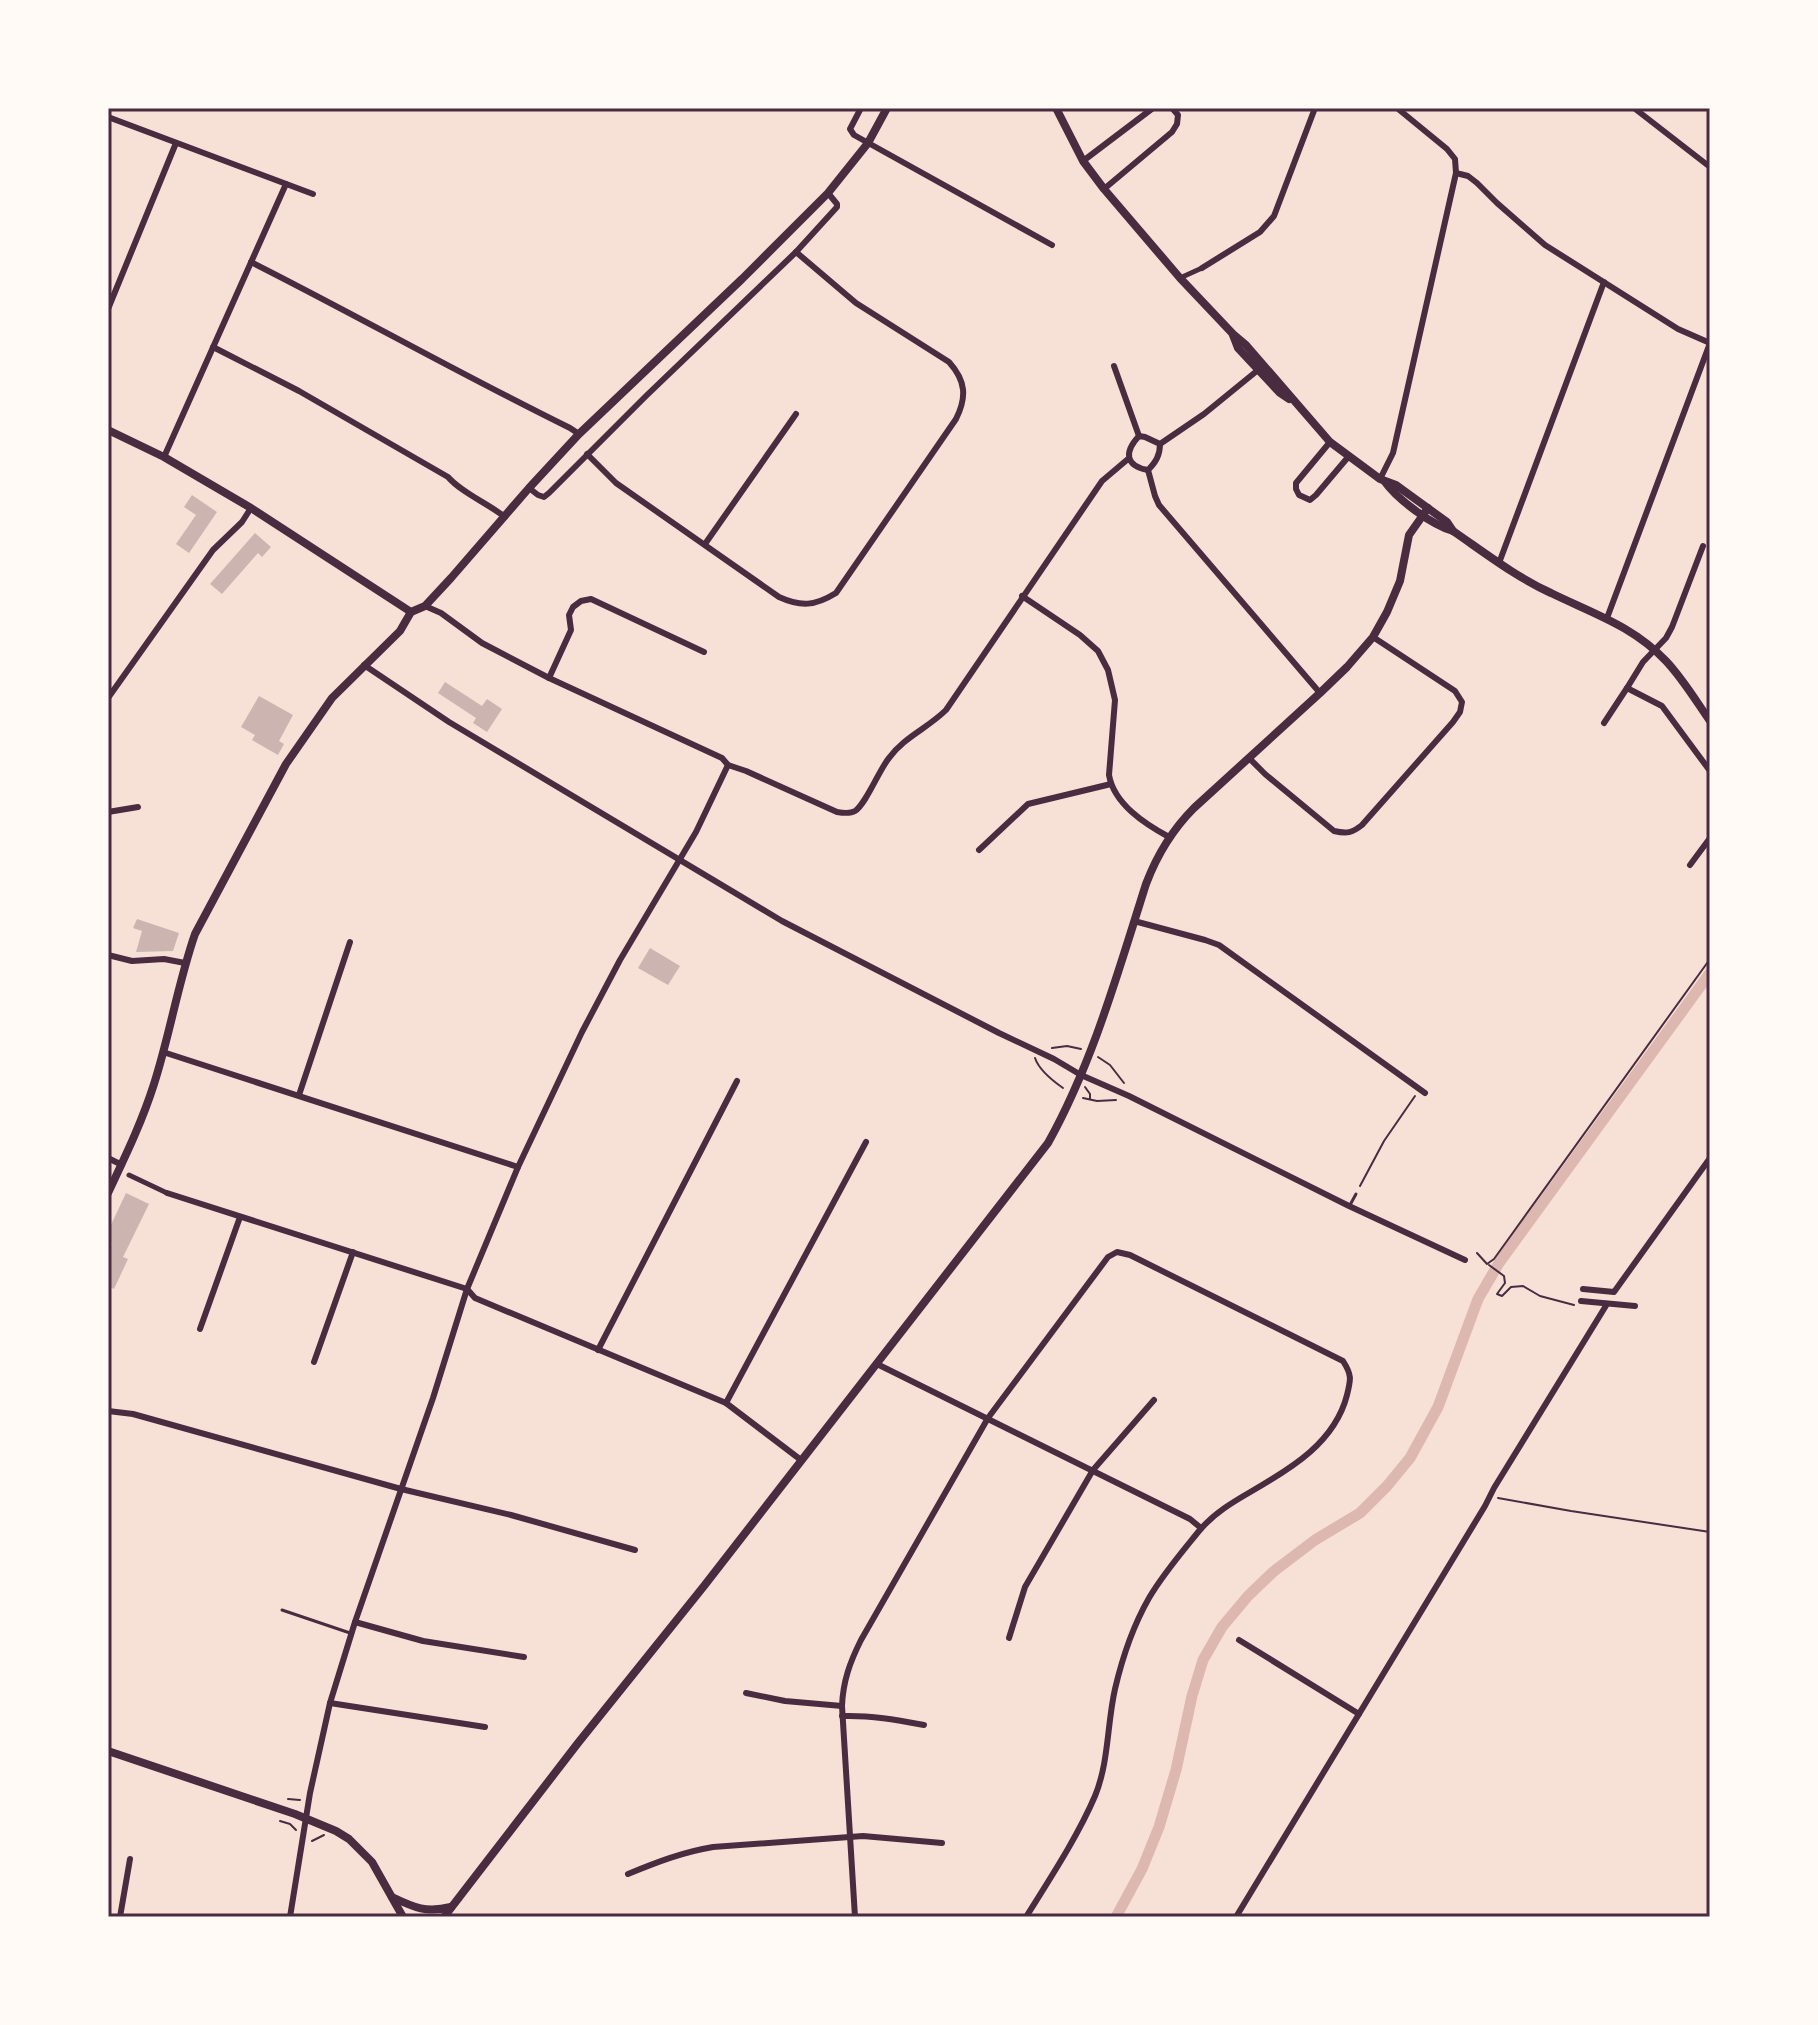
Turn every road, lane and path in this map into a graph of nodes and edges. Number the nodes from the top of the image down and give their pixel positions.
1 (861, 108) edge
2 (887, 108) edge
3 (1056, 108) edge
4 (1153, 108) edge
5 (1172, 108) edge
6 (1315, 108) edge
7 (1397, 108) edge
8 (1634, 108) edge
9 (108, 117) edge
10 (176, 143) junction
11 (868, 143) junction
12 (1083, 161) junction
13 (1710, 167) edge
14 (1456, 173) junction
15 (286, 184) junction
16 (1104, 189) junction
17 (828, 193) junction
18 (313, 194) dead end
19 (1052, 245) dead end
20 (796, 252) junction
21 (251, 262) junction
22 (1202, 268) joint
23 (1180, 278) junction
24 (1604, 282) junction
25 (108, 309) edge
26 (1233, 334) junction
27 (1710, 343) edge
28 (213, 347) junction
29 (1114, 366) dead end
30 (1258, 370) junction
31 (1292, 400) junction
32 (796, 414) dead end
33 (108, 430) edge
34 (579, 434) junction
35 (1139, 436) junction
36 (1330, 442) junction
37 (1160, 444) junction
38 (587, 454) junction
39 (1349, 456) junction
40 (164, 457) junction
41 (1128, 459) junction
42 (1148, 470) junction
43 (1382, 480) junction
44 (529, 488) junction
45 (251, 508) junction
46 (1426, 511) junction
47 (505, 517) junction
48 (705, 544) junction
49 (1703, 546) dead end
50 (1499, 563) junction
51 (1022, 596) junction
52 (425, 606) junction
53 (411, 612) junction
54 (1607, 618) junction
55 (1373, 637) junction
56 (1653, 650) junction
57 (704, 652) dead end
58 (364, 665) junction
59 (549, 678) junction
60 (1627, 688) junction
61 (1320, 693) junction
62 (108, 698) edge
63 (1710, 721) edge
64 (1604, 723) dead end
65 (1249, 758) junction
66 (728, 765) junction
67 (1710, 771) edge
68 (1111, 784) junction
69 (138, 807) dead end
70 (108, 812) edge
71 (1169, 837) junction
72 (1710, 838) edge
73 (979, 850) dead end
74 (679, 859) junction
75 (1690, 865) dead end
76 (1134, 921) junction
77 (350, 942) dead end
78 (108, 955) edge
79 (1710, 959) edge
80 (185, 963) junction
81 (1080, 1048) dead end
82 (1034, 1049) junction
83 (163, 1052) junction
84 (1043, 1053) junction
85 (1101, 1058) dead end
86 (1081, 1075) junction
87 (737, 1081) dead end
88 (1063, 1088) dead end
89 (1423, 1091) joint
90 (1125, 1094) junction
91 (299, 1095) junction
92 (1083, 1098) dead end
93 (866, 1142) dead end
94 (108, 1158) edge
95 (1710, 1158) edge
96 (122, 1165) junction
97 (518, 1167) junction
98 (129, 1175) dead end
99 (108, 1193) edge
100 (167, 1193) joint
101 (1356, 1194) joint
102 (1349, 1206) junction
103 (240, 1217) junction
104 (353, 1252) junction
105 (1477, 1253) dead end
106 (1465, 1260) dead end
107 (1488, 1265) dead end
108 (467, 1289) junction
109 (1583, 1289) dead end
110 (1581, 1301) dead end
111 (1607, 1304) junction
112 (1635, 1306) dead end
113 (1582, 1311) dead end
114 (200, 1329) dead end
115 (598, 1350) junction
116 (314, 1362) dead end
117 (877, 1364) junction
118 (1154, 1400) dead end
119 (726, 1403) junction
120 (108, 1411) edge
121 (988, 1418) junction
122 (801, 1460) junction
123 (1093, 1470) junction
124 (401, 1489) junction
125 (1496, 1497) dead end
126 (1201, 1528) junction
127 (1710, 1532) edge
128 (635, 1550) dead end
129 (282, 1610) dead end
130 (355, 1622) junction
131 (351, 1634) junction
132 (1009, 1638) dead end
133 (1239, 1640) dead end
134 (524, 1657) dead end
135 (746, 1693) dead end
136 (330, 1703) junction
137 (842, 1706) junction
138 (1359, 1714) junction
139 (842, 1716) junction
140 (924, 1725) dead end
141 (485, 1727) dead end
142 (108, 1751) edge
143 (288, 1799) dead end
144 (298, 1803) dead end
145 (306, 1818) junction
146 (280, 1821) dead end
147 (296, 1830) dead end
148 (850, 1837) junction
149 (942, 1843) dead end
150 (130, 1859) dead end
151 (628, 1874) dead end
152 (392, 1896) junction
153 (451, 1907) junction
154 (120, 1917) edge
155 (290, 1917) edge
156 (403, 1917) edge
157 (444, 1917) edge
158 (855, 1917) edge
159 (1026, 1917) edge
160 (1236, 1917) edge

1 - 11 street
2 - 11 street
3 - 12 street
4 - 12 street
5 - 16 street
6 - 22 street
7 - 14 street
8 - 13 street
9 - 10 street
10 - 15 street
10 - 25 street
11 - 17 street
11 - 19 street
12 - 16 street
14 - 24 street
14 - 43 street
15 - 18 street
15 - 21 street
16 - 23 street
17 - 20 street
17 - 34 street
20 - 38 street
20 - 48 street
21 - 28 street
21 - 34 street
22 - 23 street
23 - 26 street
24 - 27 street
24 - 50 street
26 - 30 street
26 - 31 street
27 - 54 street
28 - 40 street
28 - 47 street
29 - 35 street
30 - 31 street
30 - 37 street
31 - 36 street
32 - 48 street
33 - 40 street
34 - 44 street
35 - 37 street
35 - 41 street
36 - 39 street
36 - 39 street
37 - 42 street
38 - 44 street
38 - 48 street
39 - 43 street
40 - 45 street
41 - 42 street
41 - 51 street
42 - 61 street
43 - 46 street
44 - 47 street
45 - 53 street
45 - 62 street
46 - 50 street
46 - 55 street
47 - 52 street
49 - 56 street
50 - 54 street
51 - 66 street
51 - 68 street
52 - 53 street
52 - 59 street
53 - 58 street
54 - 56 street
55 - 61 street
55 - 65 street
56 - 60 street
56 - 63 street
57 - 59 street
58 - 74 street
58 - 80 street
59 - 66 street
60 - 64 street
60 - 67 street
61 - 65 street
65 - 71 street
66 - 74 street
68 - 71 street
68 - 73 street
69 - 70 street
71 - 76 street
72 - 75 street
74 - 82 street
74 - 97 street
76 - 86 street
76 - 89 street
77 - 91 street
78 - 80 street
79 - 105 path
80 - 83 street
81 - 84 path
82 - 84 street
82 - 88 path
83 - 91 street
83 - 96 street
84 - 86 street
85 - 90 path
86 - 90 street
86 - 117 street
87 - 115 street
89 - 101 path
90 - 92 path
90 - 102 street
91 - 97 street
93 - 119 street
94 - 96 street
95 - 109 street
96 - 99 street
97 - 108 street
98 - 100 street
100 - 103 street
101 - 102 lane
102 - 106 street
103 - 104 street
103 - 114 street
104 - 108 street
104 - 116 street
107 - 113 path
108 - 115 street
108 - 124 street
110 - 111 street
111 - 112 street
111 - 138 street
115 - 119 street
117 - 121 street
117 - 122 street
118 - 123 street
119 - 122 street
120 - 124 street
121 - 123 street
121 - 126 street
121 - 137 street
122 - 153 street
123 - 126 street
123 - 132 street
124 - 128 street
124 - 130 street
125 - 127 path
126 - 159 street
129 - 131 lane
130 - 131 street
130 - 134 street
131 - 136 street
133 - 138 street
135 - 137 street
136 - 141 street
136 - 145 street
137 - 139 street
138 - 160 street
139 - 140 street
139 - 148 street
142 - 145 street
143 - 144 path
145 - 152 street
145 - 155 street
146 - 147 path
148 - 149 street
148 - 151 street
148 - 158 street
150 - 154 street
152 - 153 street
152 - 156 street
153 - 157 street

